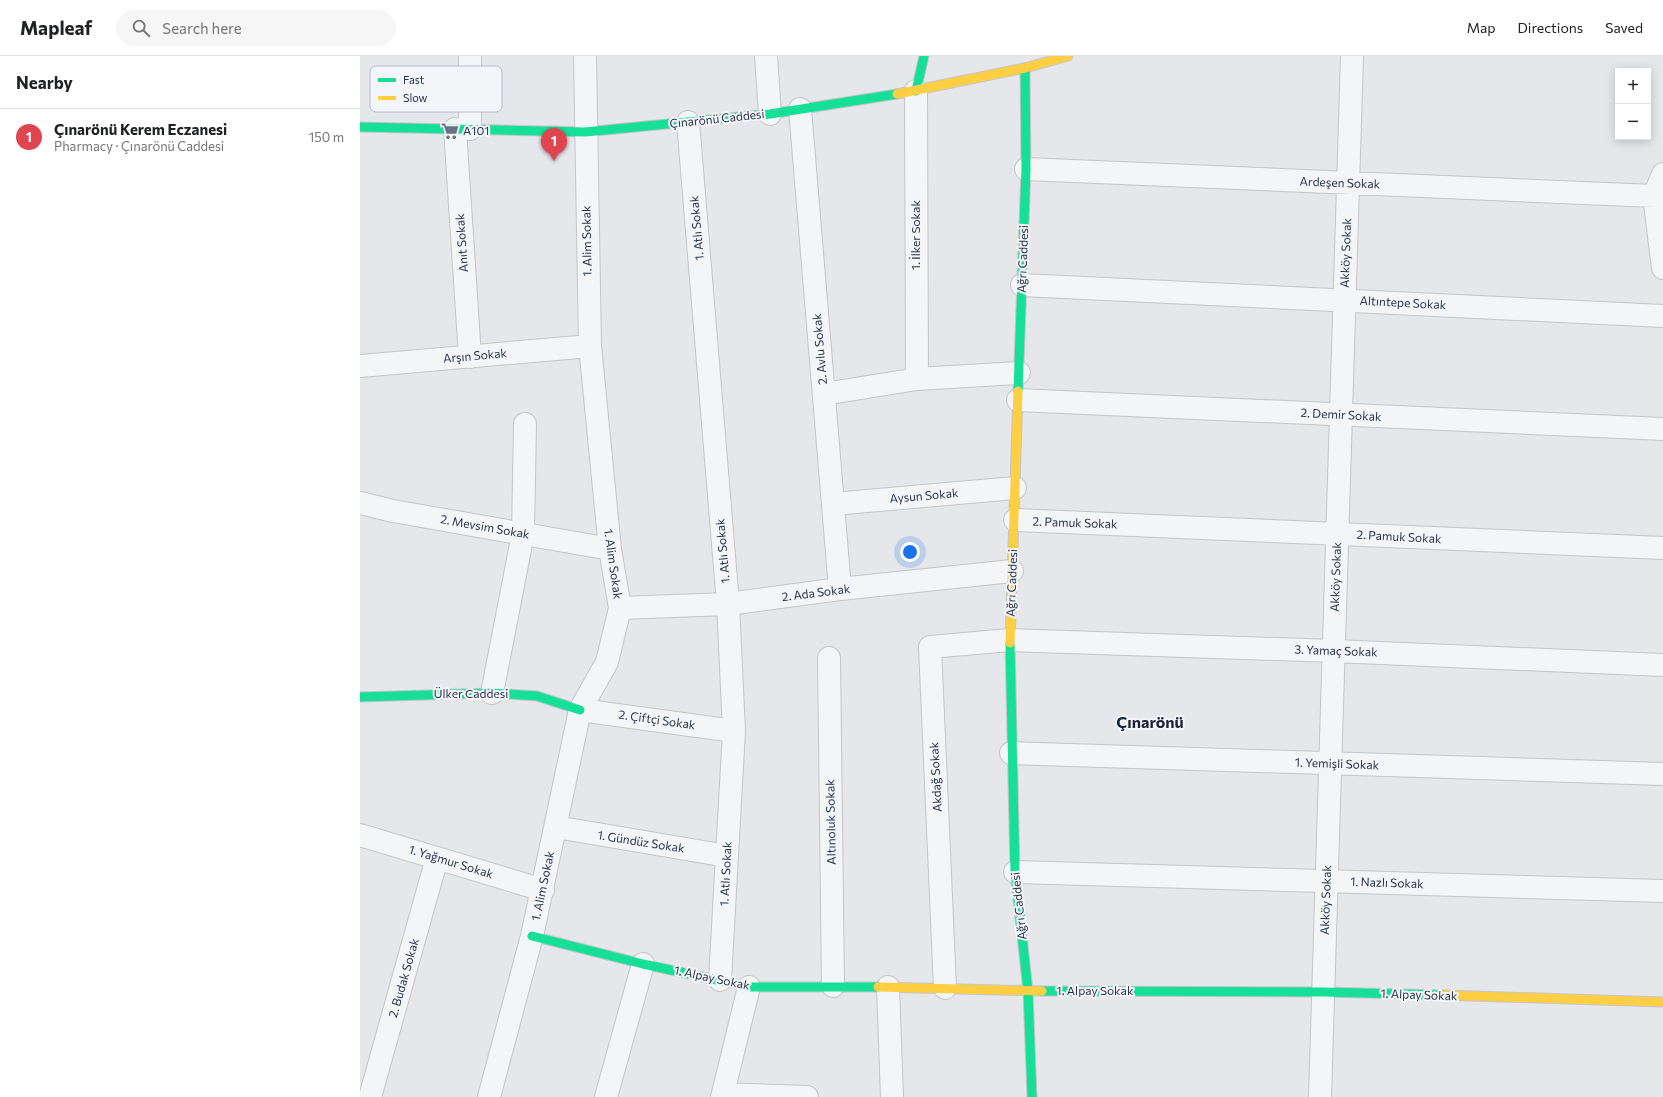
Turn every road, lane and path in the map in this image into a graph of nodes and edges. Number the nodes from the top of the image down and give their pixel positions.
1 (470, 56) edge
2 (585, 56) edge
3 (766, 56) edge
4 (924, 56) edge
5 (1068, 56) edge
6 (1352, 56) edge
7 (469, 66) edge
8 (1025, 68) junction
9 (916, 91) junction
10 (800, 109) junction
11 (464, 112) edge
12 (770, 114) junction
13 (688, 122) junction
14 (360, 127) edge
15 (462, 129) junction
16 (585, 132) junction
17 (1026, 169) junction
18 (1663, 174) edge
19 (1348, 183) junction
20 (1654, 196) junction
21 (1663, 268) edge
22 (1022, 285) junction
23 (1344, 300) junction
24 (1663, 316) edge
25 (590, 346) junction
26 (470, 357) junction
27 (360, 366) edge
28 (1019, 373) junction
29 (917, 379) junction
30 (824, 394) junction
31 (1018, 400) junction
32 (1341, 415) junction
33 (526, 424) dead end
34 (1663, 429) edge
35 (1015, 488) junction
36 (360, 503) edge
37 (833, 504) junction
38 (1015, 520) junction
39 (523, 534) junction
40 (1337, 534) junction
41 (1663, 548) edge
42 (610, 549) junction
43 (1012, 571) junction
44 (840, 589) junction
45 (728, 604) junction
46 (620, 608) junction
47 (1010, 640) junction
48 (1334, 651) junction
49 (828, 658) dead end
50 (1663, 664) edge
51 (492, 693) junction
52 (360, 697) edge
53 (580, 710) junction
54 (734, 731) junction
55 (1011, 753) junction
56 (1330, 763) junction
57 (1663, 774) edge
58 (556, 827) junction
59 (360, 835) edge
60 (727, 856) junction
61 (437, 858) junction
62 (1015, 872) junction
63 (1327, 881) junction
64 (543, 890) junction
65 (1663, 891) edge
66 (532, 936) junction
67 (644, 964) junction
68 (720, 980) junction
69 (833, 986) junction
70 (749, 987) junction
71 (888, 987) junction
72 (945, 988) junction
73 (1028, 991) junction
74 (1324, 992) junction
75 (1663, 1002) edge
76 (723, 1096) edge
77 (370, 1097) edge
78 (489, 1097) edge
79 (606, 1097) edge
80 (807, 1097) edge
81 (892, 1097) edge
82 (1032, 1097) edge
83 (1320, 1097) edge

1 - 7 street, Anıt Sokak
2 - 16 street, 1. Alim Sokak
3 - 12 street
4 - 9 street
5 - 8 street, Çınarönü Caddesi
6 - 19 street, Akköy Sokak
8 - 9 street, Çınarönü Caddesi
8 - 17 street, Ağrı Caddesi
9 - 10 street, Çınarönü Caddesi
9 - 29 street, 1. İlker Sokak
10 - 12 street, Çınarönü Caddesi
10 - 30 street, 2. Avlu Sokak
11 - 15 street, Anıt Sokak
12 - 13 street, Çınarönü Caddesi
13 - 16 street, Çınarönü Caddesi
13 - 45 street, 1. Atlı Sokak
14 - 15 street, Çınarönü Caddesi
15 - 16 street, Çınarönü Caddesi
15 - 26 street, Anıt Sokak
16 - 25 street, 1. Alim Sokak
17 - 19 street, Ardeşen Sokak
17 - 22 street, Ağrı Caddesi
18 - 20 street
19 - 20 street, Ardeşen Sokak
19 - 23 street, Akköy Sokak
20 - 21 street
22 - 23 street, Altıntepe Sokak
22 - 28 street, Ağrı Caddesi
23 - 24 street, Altıntepe Sokak
23 - 32 street, Akköy Sokak
25 - 26 street, Arşın Sokak
25 - 42 street, 1. Alim Sokak
26 - 27 street, Arşın Sokak
28 - 29 street
28 - 31 street, Ağrı Caddesi
29 - 30 street
30 - 37 street, 2. Avlu Sokak
31 - 32 street, 2. Demir Sokak
31 - 35 street, Ağrı Caddesi
32 - 34 street, 2. Demir Sokak
32 - 40 street, Akköy Sokak
33 - 39 street
35 - 37 street, Aysun Sokak
35 - 38 street, Ağrı Caddesi
36 - 39 street, 2. Mevsim Sokak
37 - 44 street, 2. Avlu Sokak
38 - 40 street, 2. Pamuk Sokak
38 - 43 street, Ağrı Caddesi
39 - 42 street, 2. Mevsim Sokak
39 - 51 street
40 - 41 street, 2. Pamuk Sokak
40 - 48 street, Akköy Sokak
42 - 46 street, 1. Alim Sokak
43 - 44 street, 2. Ada Sokak
43 - 47 street, Ağrı Caddesi
44 - 45 street, 2. Ada Sokak
45 - 46 street, 2. Ada Sokak
45 - 54 street, 1. Atlı Sokak
46 - 53 street, 1. Alim Sokak
47 - 48 street, 3. Yamaç Sokak
47 - 55 street, Ağrı Caddesi
47 - 72 street, Akdağ Sokak
48 - 50 street, 3. Yamaç Sokak
48 - 56 street, Akköy Sokak
49 - 69 street, Altınoluk Sokak
51 - 52 street, Ülker Caddesi
51 - 53 street, Ülker Caddesi
53 - 54 street, 2. Çiftçi Sokak
53 - 58 street, 1. Alim Sokak
54 - 60 street, 1. Atlı Sokak
55 - 56 street, 1. Yemişli Sokak
55 - 62 street, Ağrı Caddesi
56 - 57 street, 1. Yemişli Sokak
56 - 63 street, Akköy Sokak
58 - 60 street, 1. Gündüz Sokak
58 - 64 street, 1. Alim Sokak
59 - 61 street, 1. Yağmur Sokak
60 - 68 street, 1. Atlı Sokak
61 - 64 street, 1. Yağmur Sokak
61 - 77 street, 2. Budak Sokak
62 - 63 street, 1. Nazlı Sokak
62 - 73 street, Ağrı Caddesi
63 - 65 street, 1. Nazlı Sokak
63 - 74 street, Akköy Sokak
64 - 66 street, 1. Alim Sokak
66 - 67 street, 1. Alpay Sokak
66 - 78 street, 1. Alim Sokak
67 - 68 street, 1. Alpay Sokak
67 - 79 street
68 - 70 street, 1. Alpay Sokak
69 - 70 street, 1. Alpay Sokak
69 - 71 street, 1. Alpay Sokak
70 - 76 street
71 - 72 street, 1. Alpay Sokak
71 - 81 street
72 - 73 street, 1. Alpay Sokak
73 - 74 street, 1. Alpay Sokak
73 - 82 street, Ağrı Caddesi
74 - 75 street, 1. Alpay Sokak
74 - 83 street, Akköy Sokak
76 - 80 street

